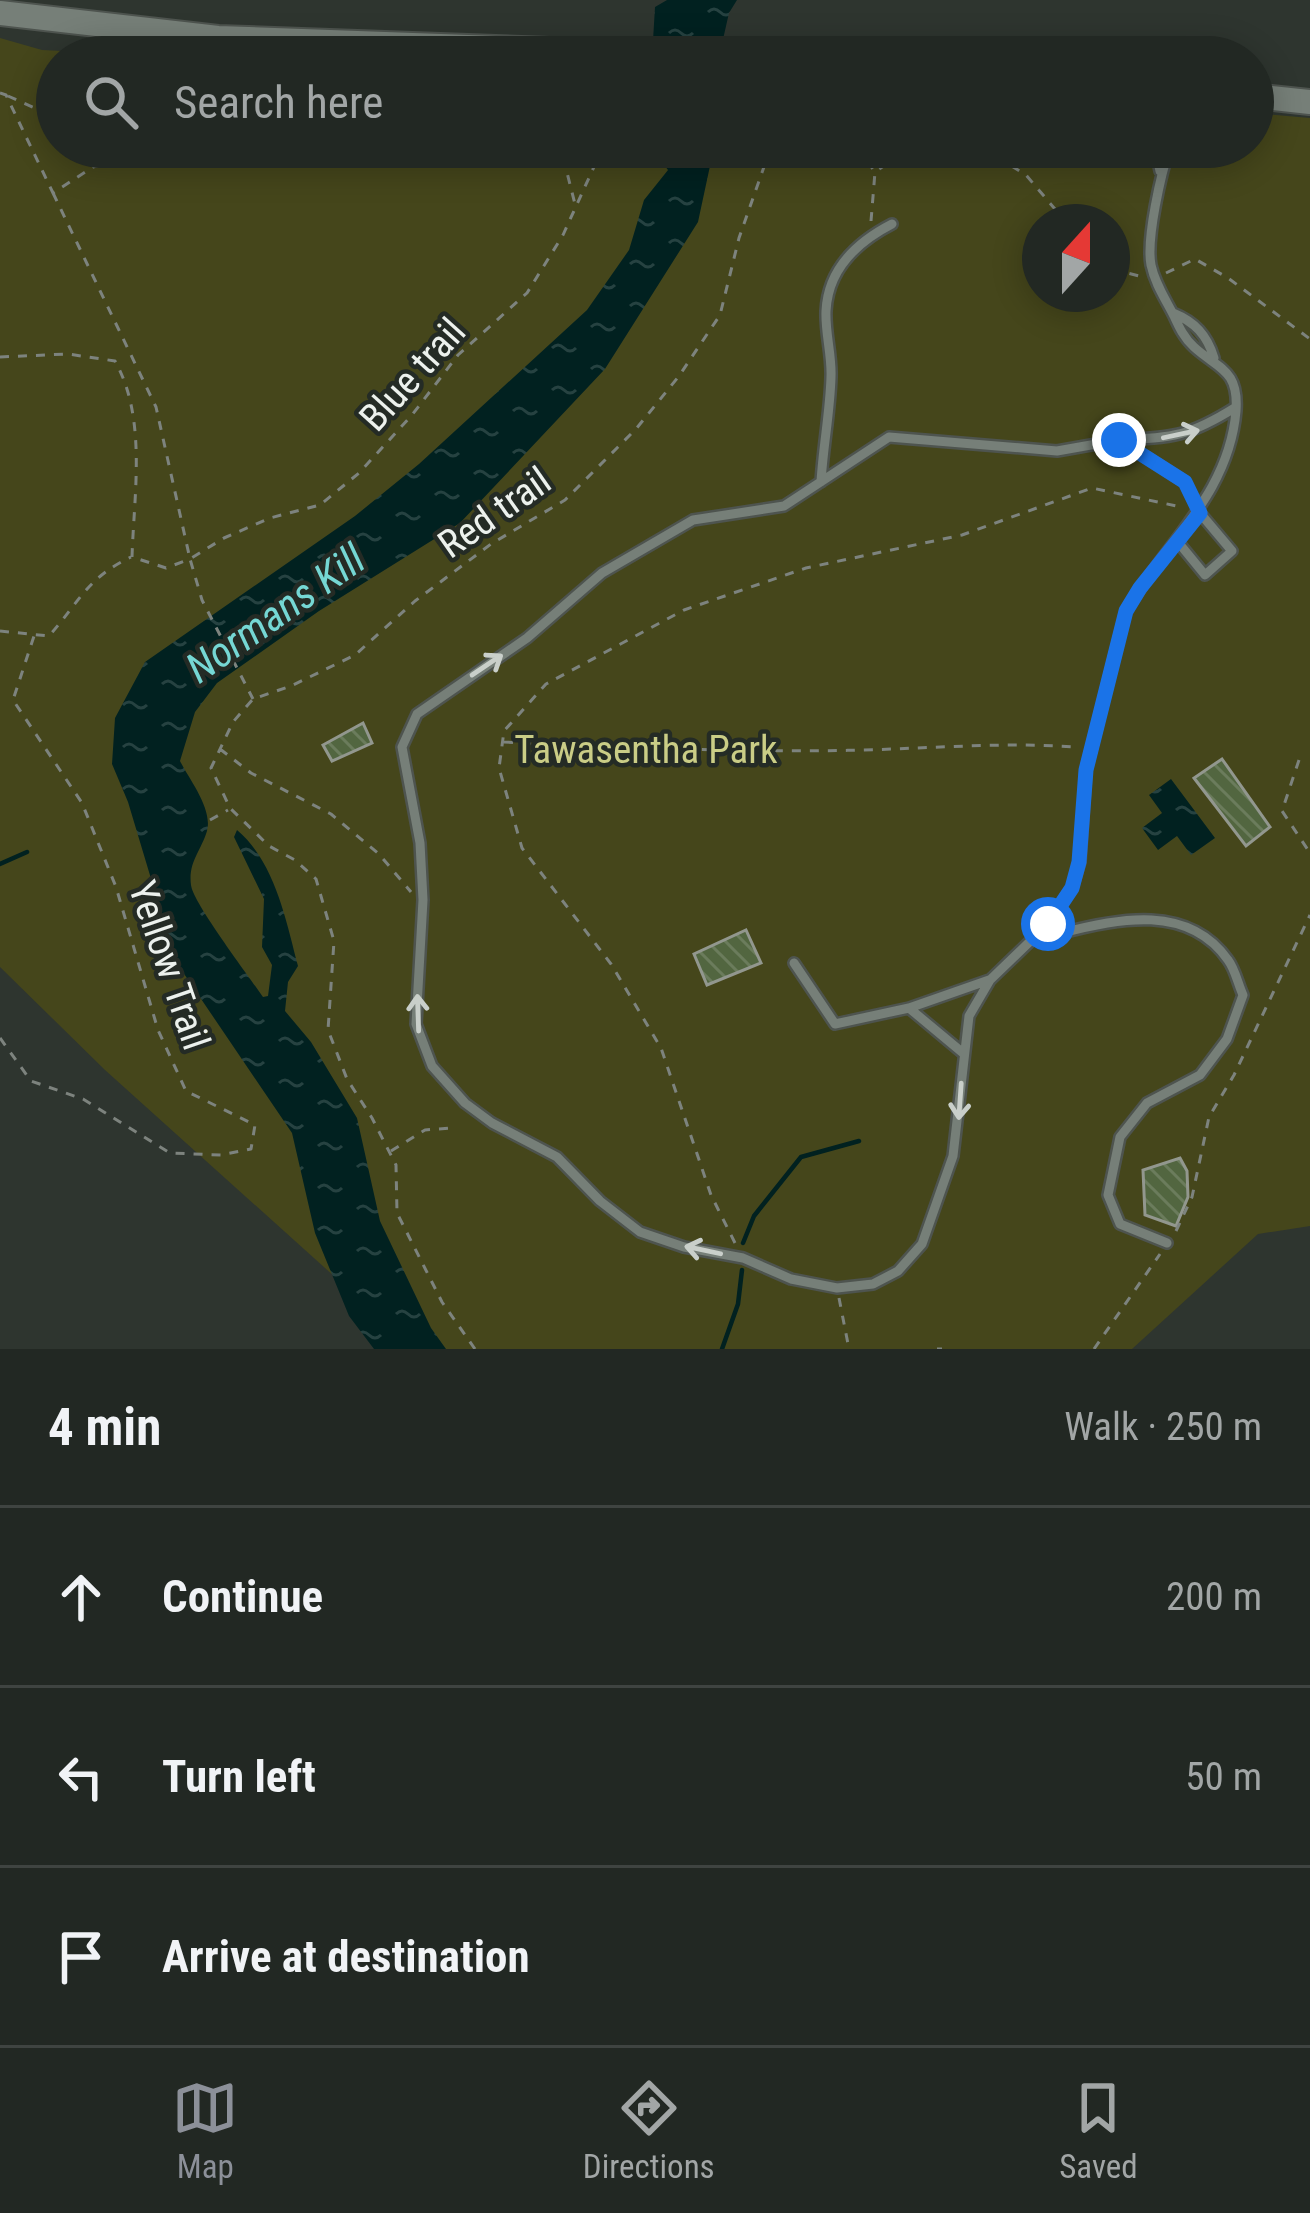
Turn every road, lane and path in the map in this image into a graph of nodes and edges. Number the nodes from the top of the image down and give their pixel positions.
1 (0, 13) edge
2 (201, 36) edge
3 (3, 94) edge
4 (1274, 98) edge
5 (1310, 102) edge
6 (36, 109) edge
7 (36, 159) edge
8 (40, 168) edge
9 (91, 168) edge
10 (566, 168) edge
11 (594, 168) edge
12 (764, 168) edge
13 (872, 168) edge
14 (881, 168) edge
15 (1015, 168) edge
16 (1160, 168) edge
17 (1163, 168) edge
18 (875, 172) junction
19 (1161, 175) junction
20 (53, 193) junction
21 (1051, 204) edge
22 (576, 208) junction
23 (892, 224) dead end
24 (870, 235) junction
25 (1130, 273) edge
26 (1156, 278) junction
27 (1310, 339) edge
28 (0, 357) edge
29 (1236, 407) junction
30 (1119, 440) junction
31 (820, 482) junction
32 (1200, 513) junction
33 (1178, 542) junction
34 (132, 557) junction
35 (190, 560) junction
36 (0, 631) edge
37 (34, 635) junction
38 (253, 699) junction
39 (503, 742) junction
40 (219, 748) junction
41 (1091, 748) junction
42 (1299, 760) dead end
43 (230, 808) junction
44 (210, 820) dead end
45 (1310, 853) edge
46 (423, 900) junction
47 (1310, 915) edge
48 (1048, 924) junction
49 (794, 963) dead end
50 (990, 980) junction
51 (909, 1008) junction
52 (0, 1038) edge
53 (963, 1053) junction
54 (452, 1128) dead end
55 (1204, 1138) dead end
56 (389, 1152) junction
57 (1167, 1243) dead end
58 (742, 1258) junction
59 (836, 1288) junction
60 (476, 1349) edge
61 (849, 1349) edge

1 - 2 main road
3 - 6 path
3 - 7 path
4 - 5 main road
8 - 20 path
9 - 20 path
10 - 22 path
11 - 22 path, Blue trail
12 - 38 path, Red trail
13 - 18 path
14 - 18 path
15 - 21 path
16 - 19 lane
17 - 19 lane
18 - 24 path
19 - 26 lane
20 - 35 path
22 - 35 path, Blue trail
23 - 24 lane
24 - 31 lane
25 - 26 path
26 - 27 path
26 - 29 lane
28 - 34 path
30 -> 29 lane
29 - 32 lane
30 - 31 lane
30 - 32 lane
46 -> 31 lane
32 - 33 lane
32 - 33 lane
32 - 39 path
33 - 41 lane
34 - 35 path
34 - 37 path
35 - 38 path
36 - 37 path
37 - 52 path, Yellow Trail
38 - 40 path
39 - 41 path
39 - 58 path
40 - 43 path
40 - 46 path
41 - 48 lane
42 - 45 path
43 - 44 path
43 - 56 path
58 -> 46 lane
47 - 55 path
48 - 50 lane
48 - 57 lane
49 - 51 lane
50 - 51 lane
50 - 53 lane
51 - 53 lane
53 -> 59 lane
54 - 56 path
56 - 60 path
58 - 59 lane
59 - 61 path

